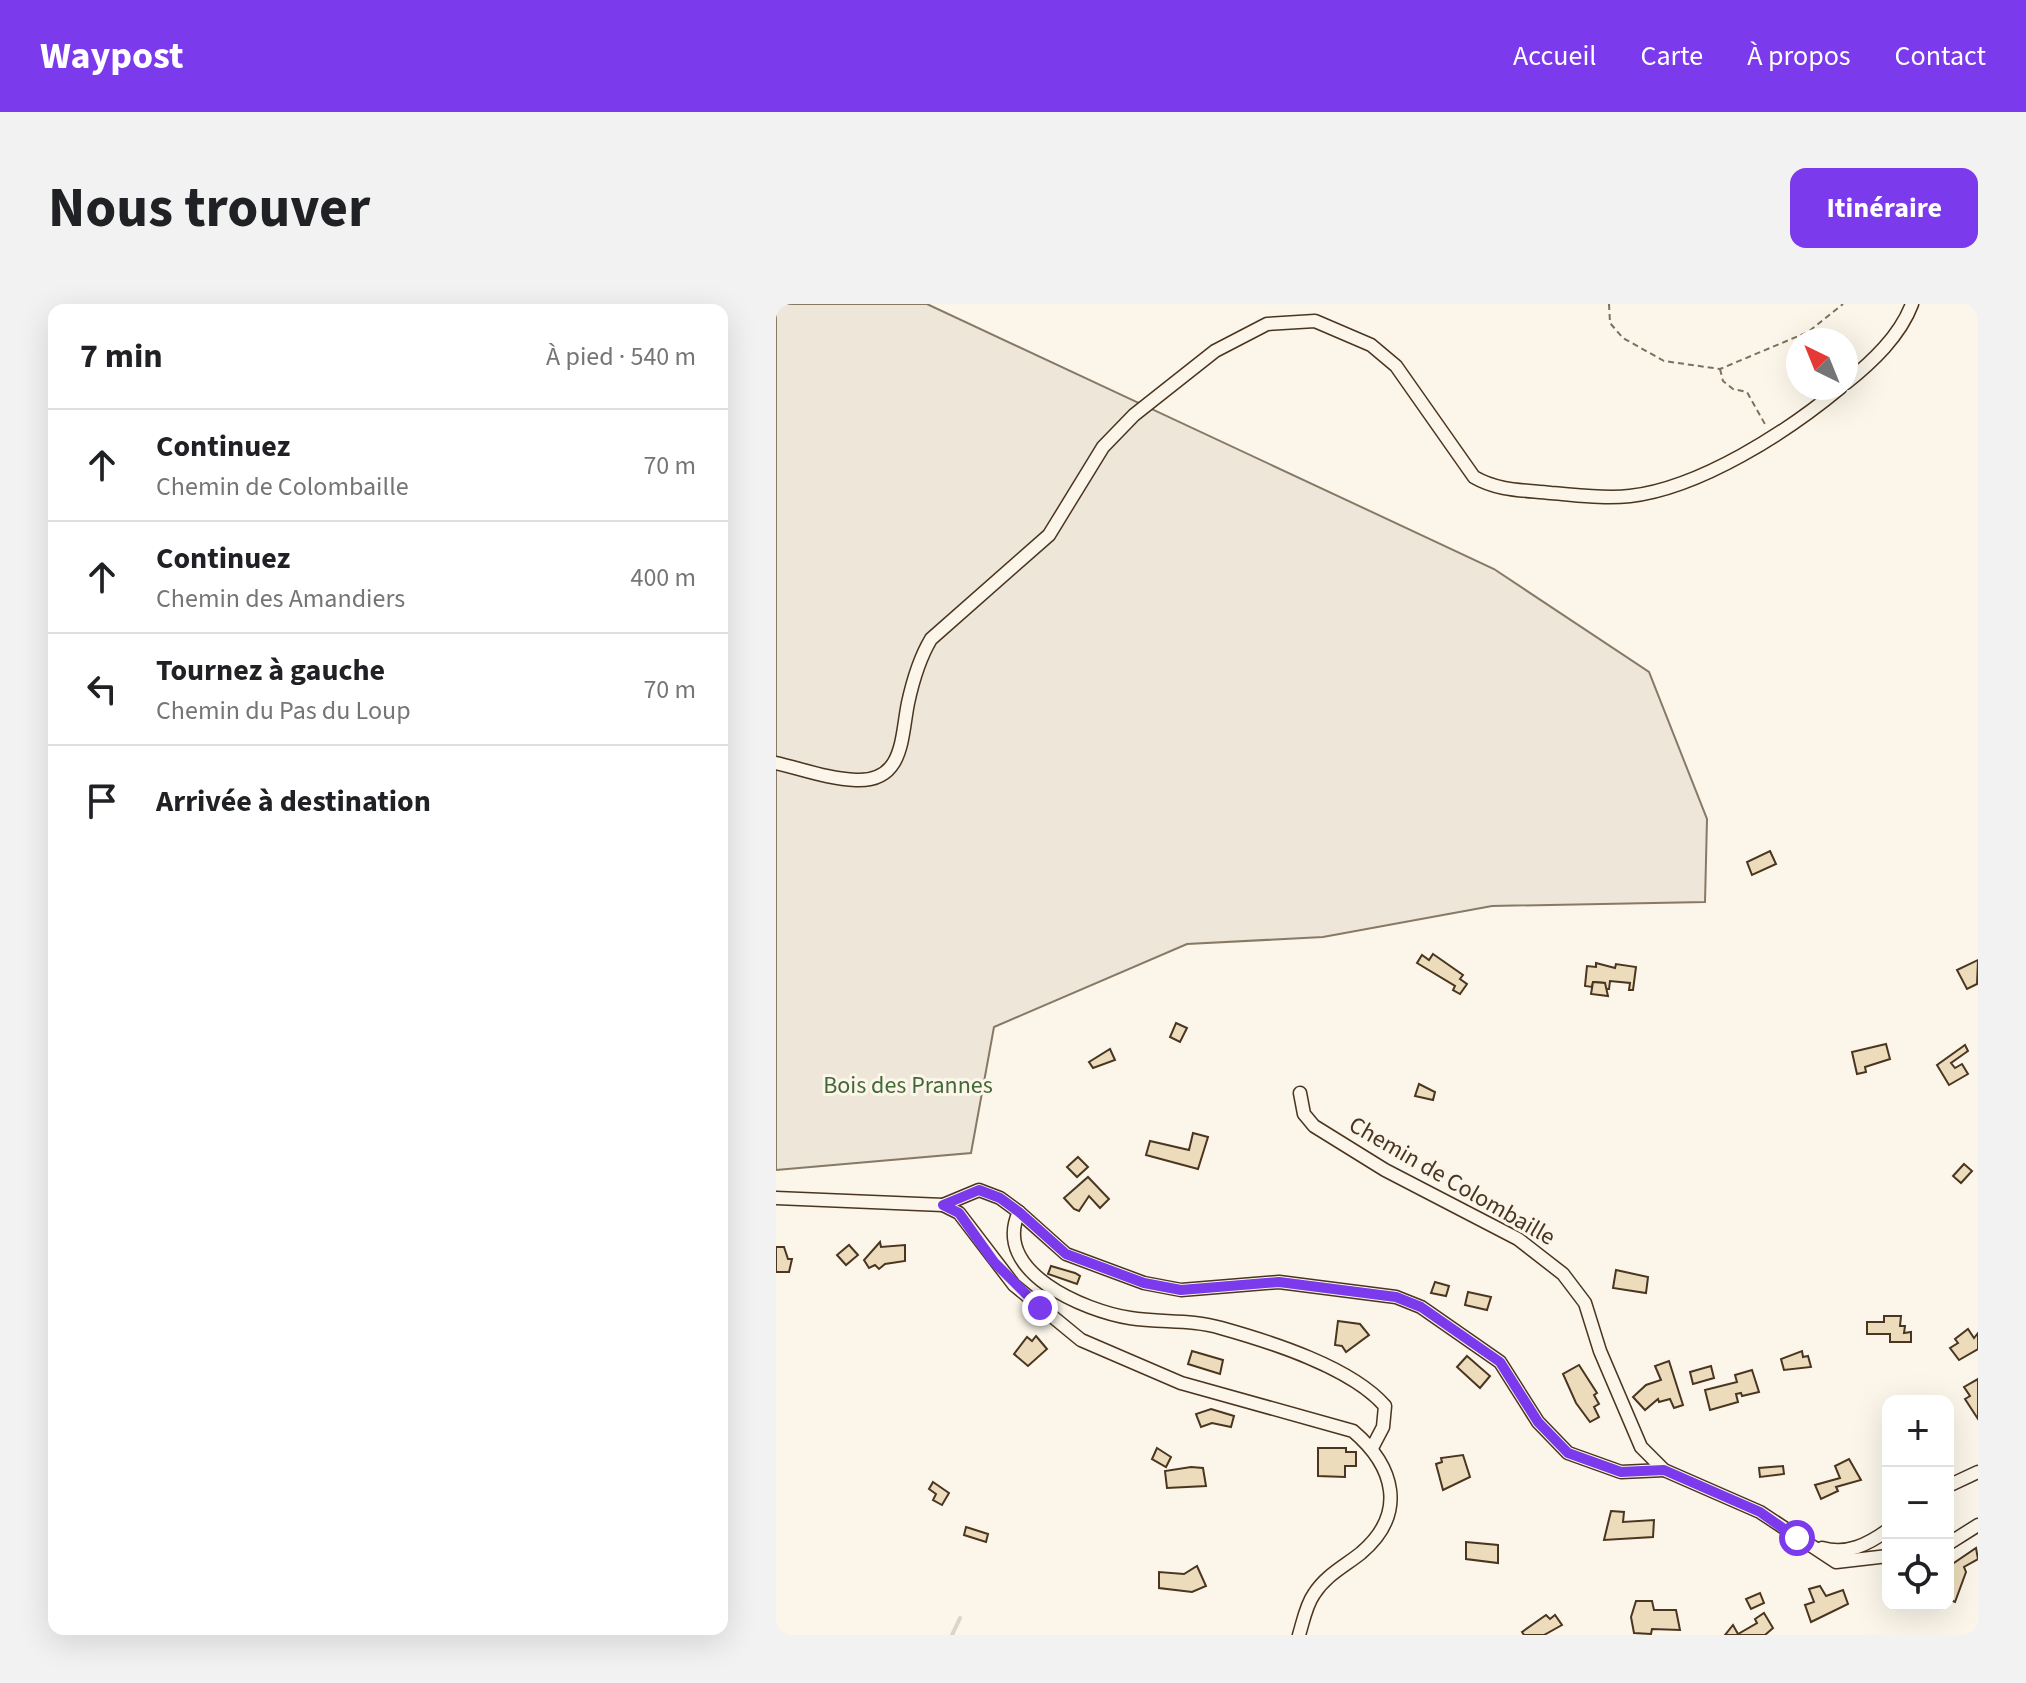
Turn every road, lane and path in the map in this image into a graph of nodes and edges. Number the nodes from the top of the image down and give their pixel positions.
1 (1609, 304) edge
2 (1843, 304) edge
3 (1912, 304) edge
4 (1720, 369) junction
5 (1858, 372) edge
6 (1823, 400) edge
7 (1777, 433) junction
8 (776, 763) edge
9 (1300, 1093) dead end
10 (776, 1198) edge
11 (943, 1205) junction
12 (1019, 1212) junction
13 (1372, 1448) junction
14 (1664, 1470) junction
15 (1978, 1472) edge
16 (1954, 1483) edge
17 (1978, 1525) edge
18 (1882, 1534) edge
19 (1954, 1540) edge
20 (1807, 1544) junction
21 (1882, 1557) edge
22 (1299, 1635) edge

1 - 4 path
2 - 4 path
3 - 5 street
4 - 7 path
6 - 7 street
7 - 8 street
9 - 14 street, Chemin de Colombaille
10 - 11 street
11 - 12 street
11 - 13 street
12 - 13 street
12 - 14 street
13 - 22 street
14 - 20 street, Chemin de Colombaille
15 - 16 street
17 - 19 street
18 - 20 street
20 - 21 street, Chemin de Colombaille

